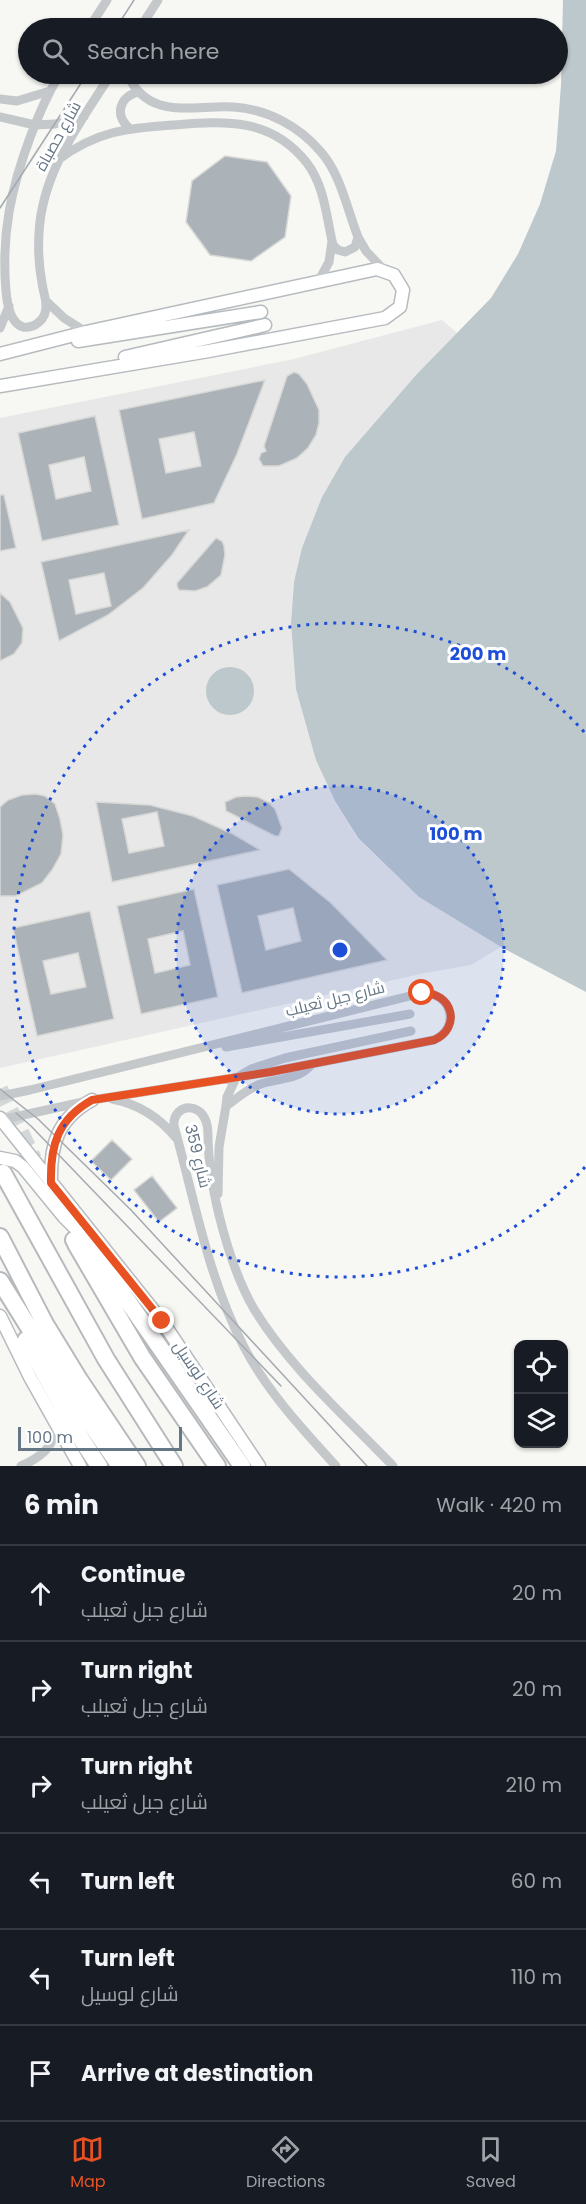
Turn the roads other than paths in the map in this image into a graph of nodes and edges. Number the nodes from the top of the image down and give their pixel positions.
1 (107, 0) edge
2 (158, 0) edge
3 (95, 18) edge
4 (146, 18) edge
5 (54, 84) edge
6 (105, 84) edge
7 (133, 84) edge
8 (50, 91) junction
9 (138, 92) junction
10 (0, 99) edge
11 (0, 117) edge
12 (84, 117) junction
13 (35, 125) junction
14 (129, 128) junction
15 (58, 160) junction
16 (357, 237) junction
17 (332, 241) junction
18 (384, 270) junction
19 (318, 282) junction
20 (46, 301) junction
21 (9, 306) junction
22 (261, 312) dead end
23 (265, 325) dead end
24 (0, 328) edge
25 (86, 332) junction
26 (5, 354) edge
27 (4, 385) edge
28 (410, 1014) dead end
29 (411, 1031) dead end
30 (142, 1062) junction
31 (312, 1064) junction
32 (236, 1078) junction
33 (0, 1096) edge
34 (107, 1098) junction
35 (92, 1100) junction
36 (226, 1106) junction
37 (0, 1119) edge
38 (179, 1142) junction
39 (2, 1166) edge
40 (51, 1183) junction
41 (218, 1208) junction
42 (0, 1237) edge
43 (127, 1277) junction
44 (0, 1283) edge
45 (0, 1316) edge
46 (58, 1427) junction
47 (21, 1466) edge
48 (80, 1466) edge
49 (99, 1466) edge
50 (120, 1466) edge
51 (137, 1466) edge
52 (174, 1466) edge
53 (217, 1466) edge
54 (242, 1466) edge
55 (260, 1466) edge
56 (336, 1466) edge
57 (393, 1466) edge

1 - 3 street
2 - 4 street
5 - 8 street, شارع حصباة
6 - 12 street, شارع حصباة
7 - 9 street
8 - 10 street
8 - 13 street, شارع حصباة
9 - 14 street
9 - 16 street
11 - 13 street
12 - 13 street
12 - 15 street, شارع حصباة
13 - 21 street, شارع حصباة
14 - 15 street
14 - 17 street
15 - 20 street, شارع حصباة
16 - 17 street
16 - 18 street
17 - 19 street
18 - 19 street
18 - 27 street
19 - 25 street
20 - 21 street
20 - 25 street
21 - 24 street
22 - 26 street
23 - 27 street
25 - 26 street
28 - 30 street
29 - 32 street
30 - 31 street, شارع جبل ثعيلب
30 - 33 street, شارع جبل ثعيلب
31 - 32 street, شارع جبل ثعيلب
31 - 36 street
32 - 34 street, شارع جبل ثعيلب
32 - 36 street
34 - 35 street, شارع جبل ثعيلب
34 - 38 street
35 - 37 street, شارع جبل ثعيلب
35 - 40 street
36 - 41 street
37 - 40 street, شارع لوسيل
38 - 41 street, شارع 359
38 - 56 street, شارع 359
39 - 43 street
39 - 52 highway
40 - 43 street, شارع لوسيل
41 - 57 street, شارع 359
42 - 51 highway
43 - 55 street, شارع لوسيل
44 - 49 highway
44 - 50 highway
45 - 46 street
46 - 47 street
46 - 48 street
53 - 54 highway

